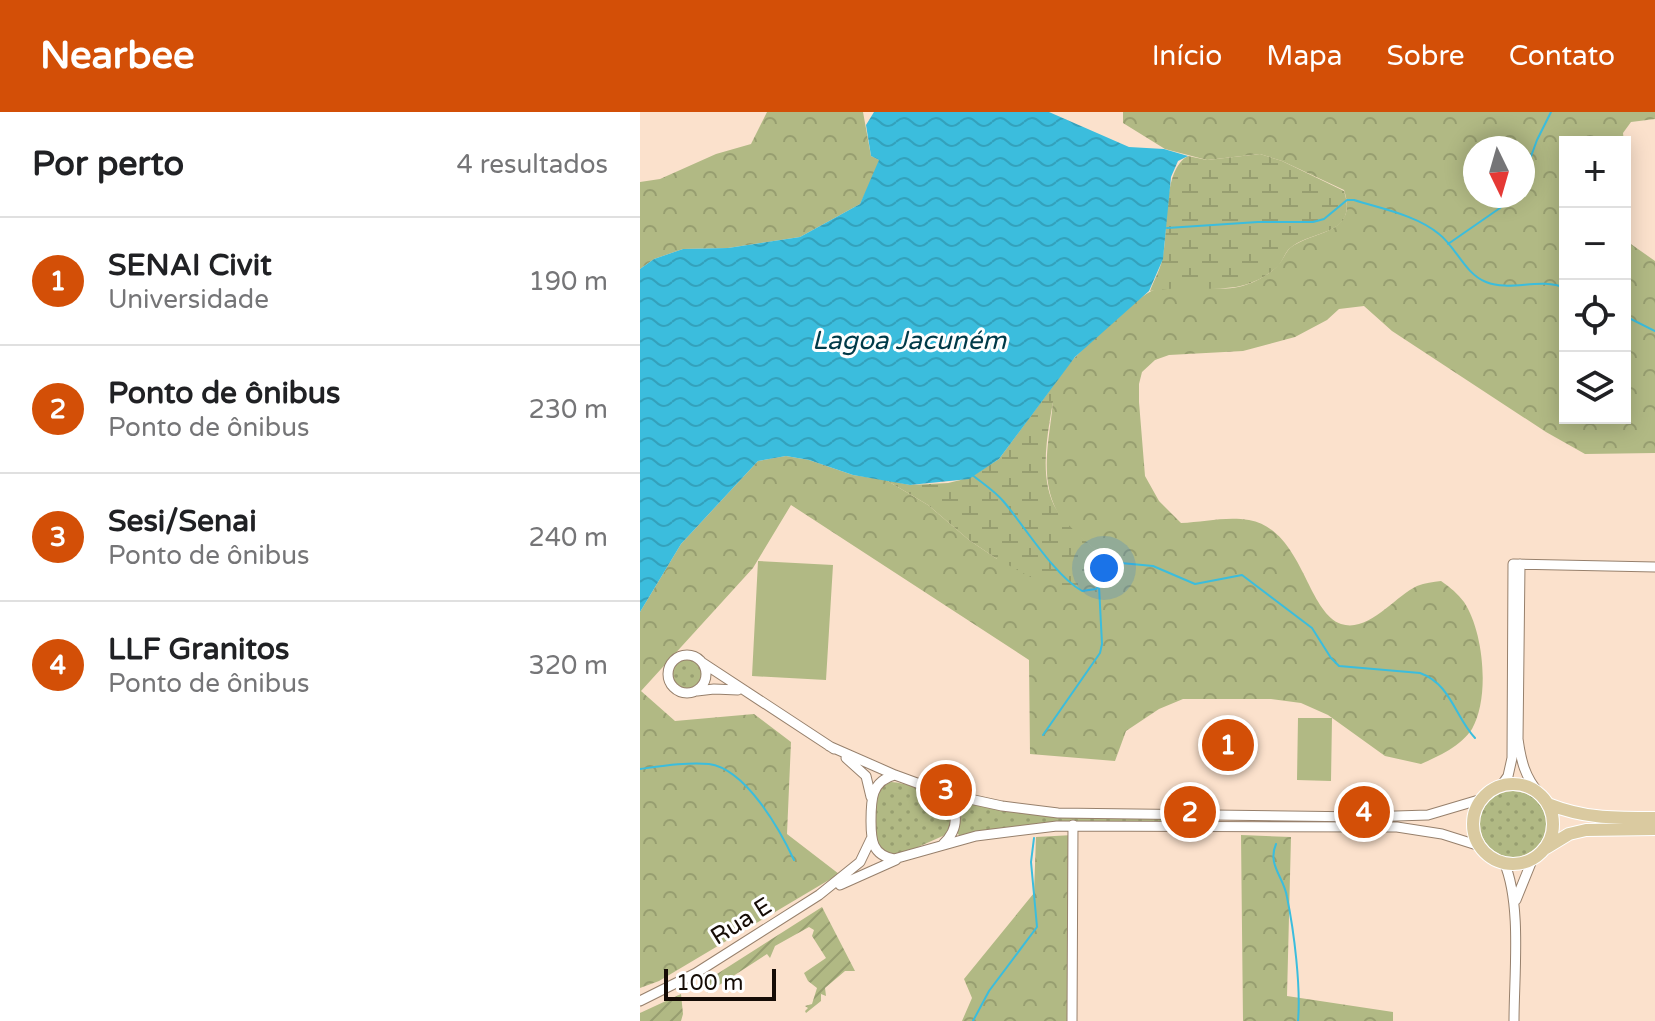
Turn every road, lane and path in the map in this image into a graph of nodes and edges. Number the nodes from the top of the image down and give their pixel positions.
1 (1517, 564) junction
2 (1655, 567) edge
3 (703, 663) junction
4 (744, 691) junction
5 (694, 692) junction
6 (829, 746) junction
7 (895, 775) junction
8 (1501, 786) junction
9 (943, 792) junction
10 (871, 797) junction
11 (1482, 799) junction
12 (1544, 799) junction
13 (1655, 818) edge
14 (1073, 825) junction
15 (1655, 829) edge
16 (871, 839) junction
17 (943, 844) junction
18 (1480, 846) junction
19 (1544, 849) junction
20 (1533, 858) junction
21 (899, 859) junction
22 (1504, 862) junction
23 (819, 895) junction
24 (1514, 907) junction
25 (640, 1001) edge
26 (1072, 1021) edge
27 (1514, 1021) edge

1 - 2 street
1 - 8 street
1 - 12 street
3 - 4 street
3 - 5 street
3 - 5 street
4 - 5 street
4 - 6 street
6 - 7 street
6 - 10 street
7 - 9 street
7 - 10 street
8 - 11 main road
8 - 12 main road
9 - 11 street
9 - 17 street
10 - 16 street
11 - 18 main road
12 - 13 main road
12 - 19 main road
14 - 17 street
14 - 18 street
14 - 26 street
15 - 19 main road
16 - 21 street
16 - 23 street, Rua E
17 - 21 street
18 - 22 main road
19 - 20 main road
20 - 22 main road
20 - 24 street
21 - 23 street, Rua E
22 - 24 street
23 - 25 street, Rua E
24 - 27 street

